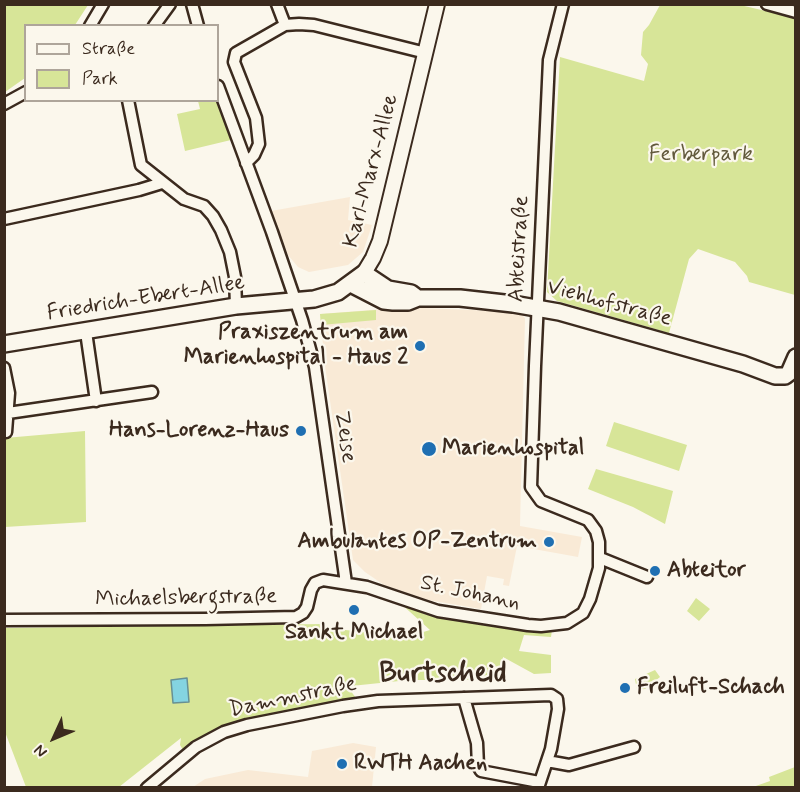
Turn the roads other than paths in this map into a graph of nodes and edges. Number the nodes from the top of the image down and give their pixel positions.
1 (103, 4) edge
2 (170, 4) edge
3 (192, 4) edge
4 (277, 4) edge
5 (437, 4) edge
6 (562, 4) edge
7 (767, 4) edge
8 (795, 12) edge
9 (91, 24) edge
10 (155, 24) edge
11 (197, 24) edge
12 (285, 26) junction
13 (426, 53) junction
14 (219, 89) edge
15 (24, 93) edge
16 (128, 102) edge
17 (4, 104) edge
18 (246, 163) junction
19 (162, 183) junction
20 (4, 219) edge
21 (364, 273) junction
22 (351, 284) junction
23 (418, 298) junction
24 (295, 300) junction
25 (236, 306) junction
26 (537, 307) junction
27 (86, 332) junction
28 (4, 344) edge
29 (795, 357) edge
30 (4, 368) edge
31 (152, 392) dead end
32 (96, 401) junction
33 (8, 413) junction
34 (6, 432) dead end
35 (600, 558) junction
36 (647, 577) dead end
37 (346, 582) junction
38 (4, 620) edge
39 (464, 698) junction
40 (634, 747) dead end
41 (547, 761) junction
42 (538, 785) edge
43 (147, 788) edge

1 - 9 street
2 - 10 street
3 - 11 street
4 - 12 street
5 - 13 street, Karl-Marx-Allee
6 - 26 street, Abteistraße
7 - 8 street
12 - 13 street
12 - 18 street
13 - 21 street, Karl-Marx-Allee
14 - 18 street, Zeise
15 - 17 street
16 - 19 street
18 - 24 street, Zeise
19 - 20 street
19 - 25 street
21 - 22 main road, Karl-Marx-Allee
21 - 23 main road, Viehhofstraße
22 - 23 main road, Viehhofstraße
22 - 24 main road, Karl-Marx-Allee
23 - 26 main road, Viehhofstraße
24 - 25 main road, Friedrich-Ebert-Allee
24 - 37 street, Zeise
25 - 27 main road, Friedrich-Ebert-Allee
26 - 29 main road, Viehhofstraße
26 - 35 street, Abteistraße
27 - 28 main road, Friedrich-Ebert-Allee
27 - 32 street
30 - 33 street
31 - 32 street
32 - 33 street
33 - 34 street
35 - 36 street
35 - 37 street, St. Johann
37 - 38 street, Michaelsbergstraße
39 - 41 street, Dammstraße
39 - 42 street
39 - 43 street, Dammstraße
40 - 41 street
41 - 42 street

